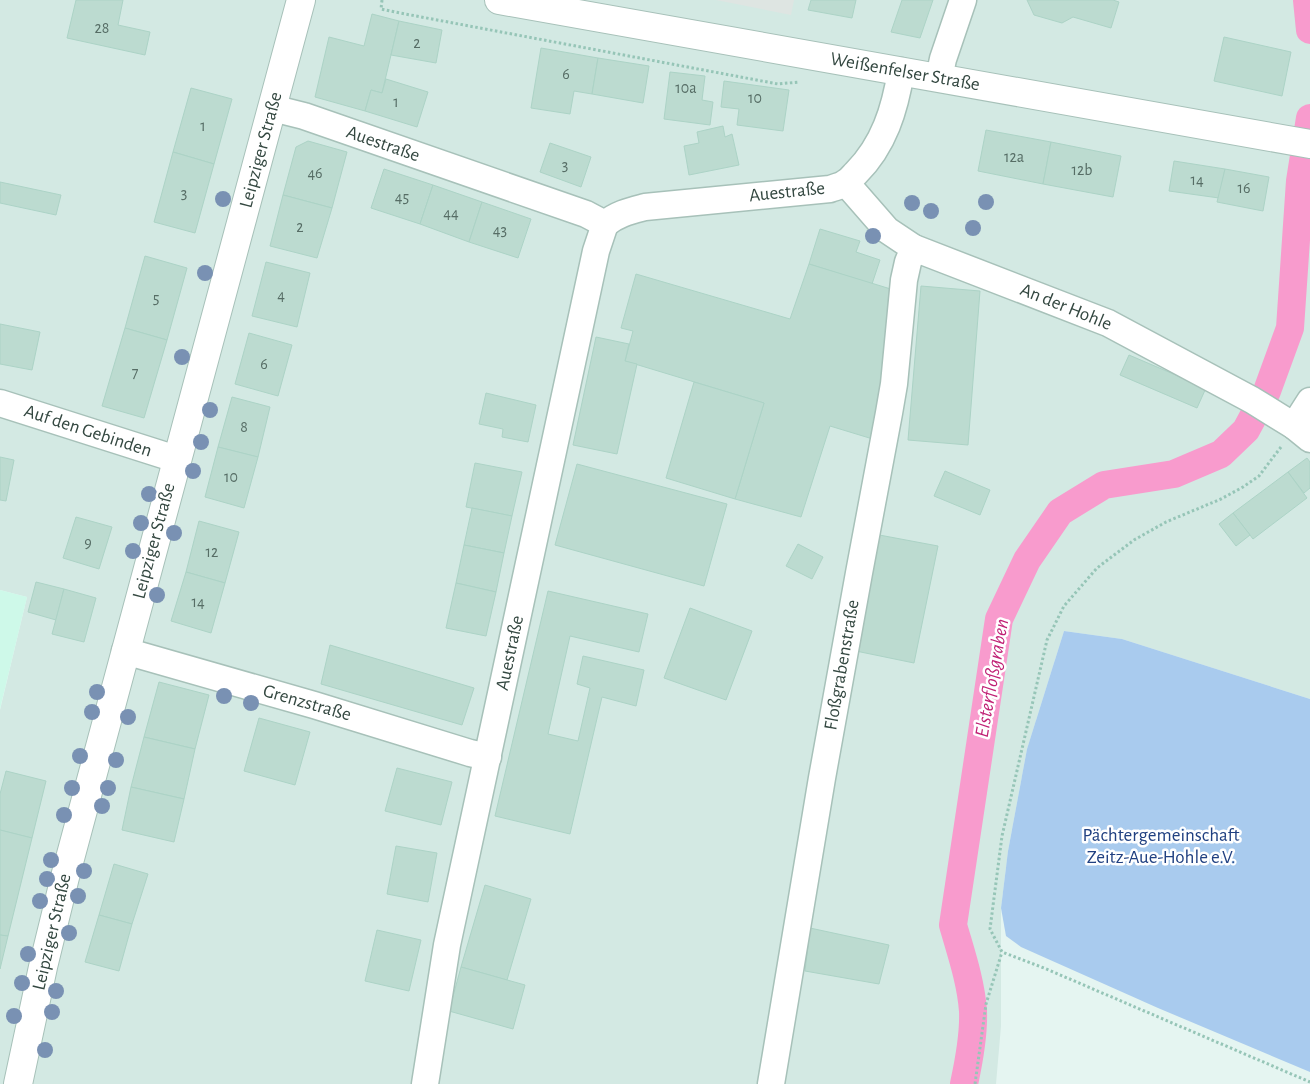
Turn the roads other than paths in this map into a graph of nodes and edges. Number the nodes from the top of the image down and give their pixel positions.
1 (301, 0) edge
2 (499, 0) edge
3 (963, 0) edge
4 (901, 71) junction
5 (938, 78) junction
6 (272, 108) junction
7 (1301, 143) edge
8 (846, 183) junction
9 (605, 224) junction
10 (914, 248) junction
11 (1310, 401) edge
12 (0, 403) edge
13 (1293, 426) edge
14 (176, 458) junction
15 (125, 651) junction
16 (488, 757) junction
17 (18, 1084) edge
18 (424, 1084) edge
19 (771, 1084) edge

1 - 6 street, Leipziger Straße
2 - 4 street, Weißenfelser Straße
3 - 5 street
4 - 5 street, Weißenfelser Straße
4 - 8 street, Auestraße
5 - 7 street, Weißenfelser Straße
6 - 9 street, Auestraße
6 - 14 street, Leipziger Straße
8 - 9 street, Auestraße
8 - 10 street, An der Hohle
9 - 16 street, Auestraße
10 - 13 street, An der Hohle
10 - 19 street, Floßgrabenstraße
11 - 13 street
12 - 14 street, Auf den Gebinden
14 - 15 street, Leipziger Straße
15 - 16 street, Grenzstraße
15 - 17 street, Leipziger Straße
16 - 18 street, Auestraße

